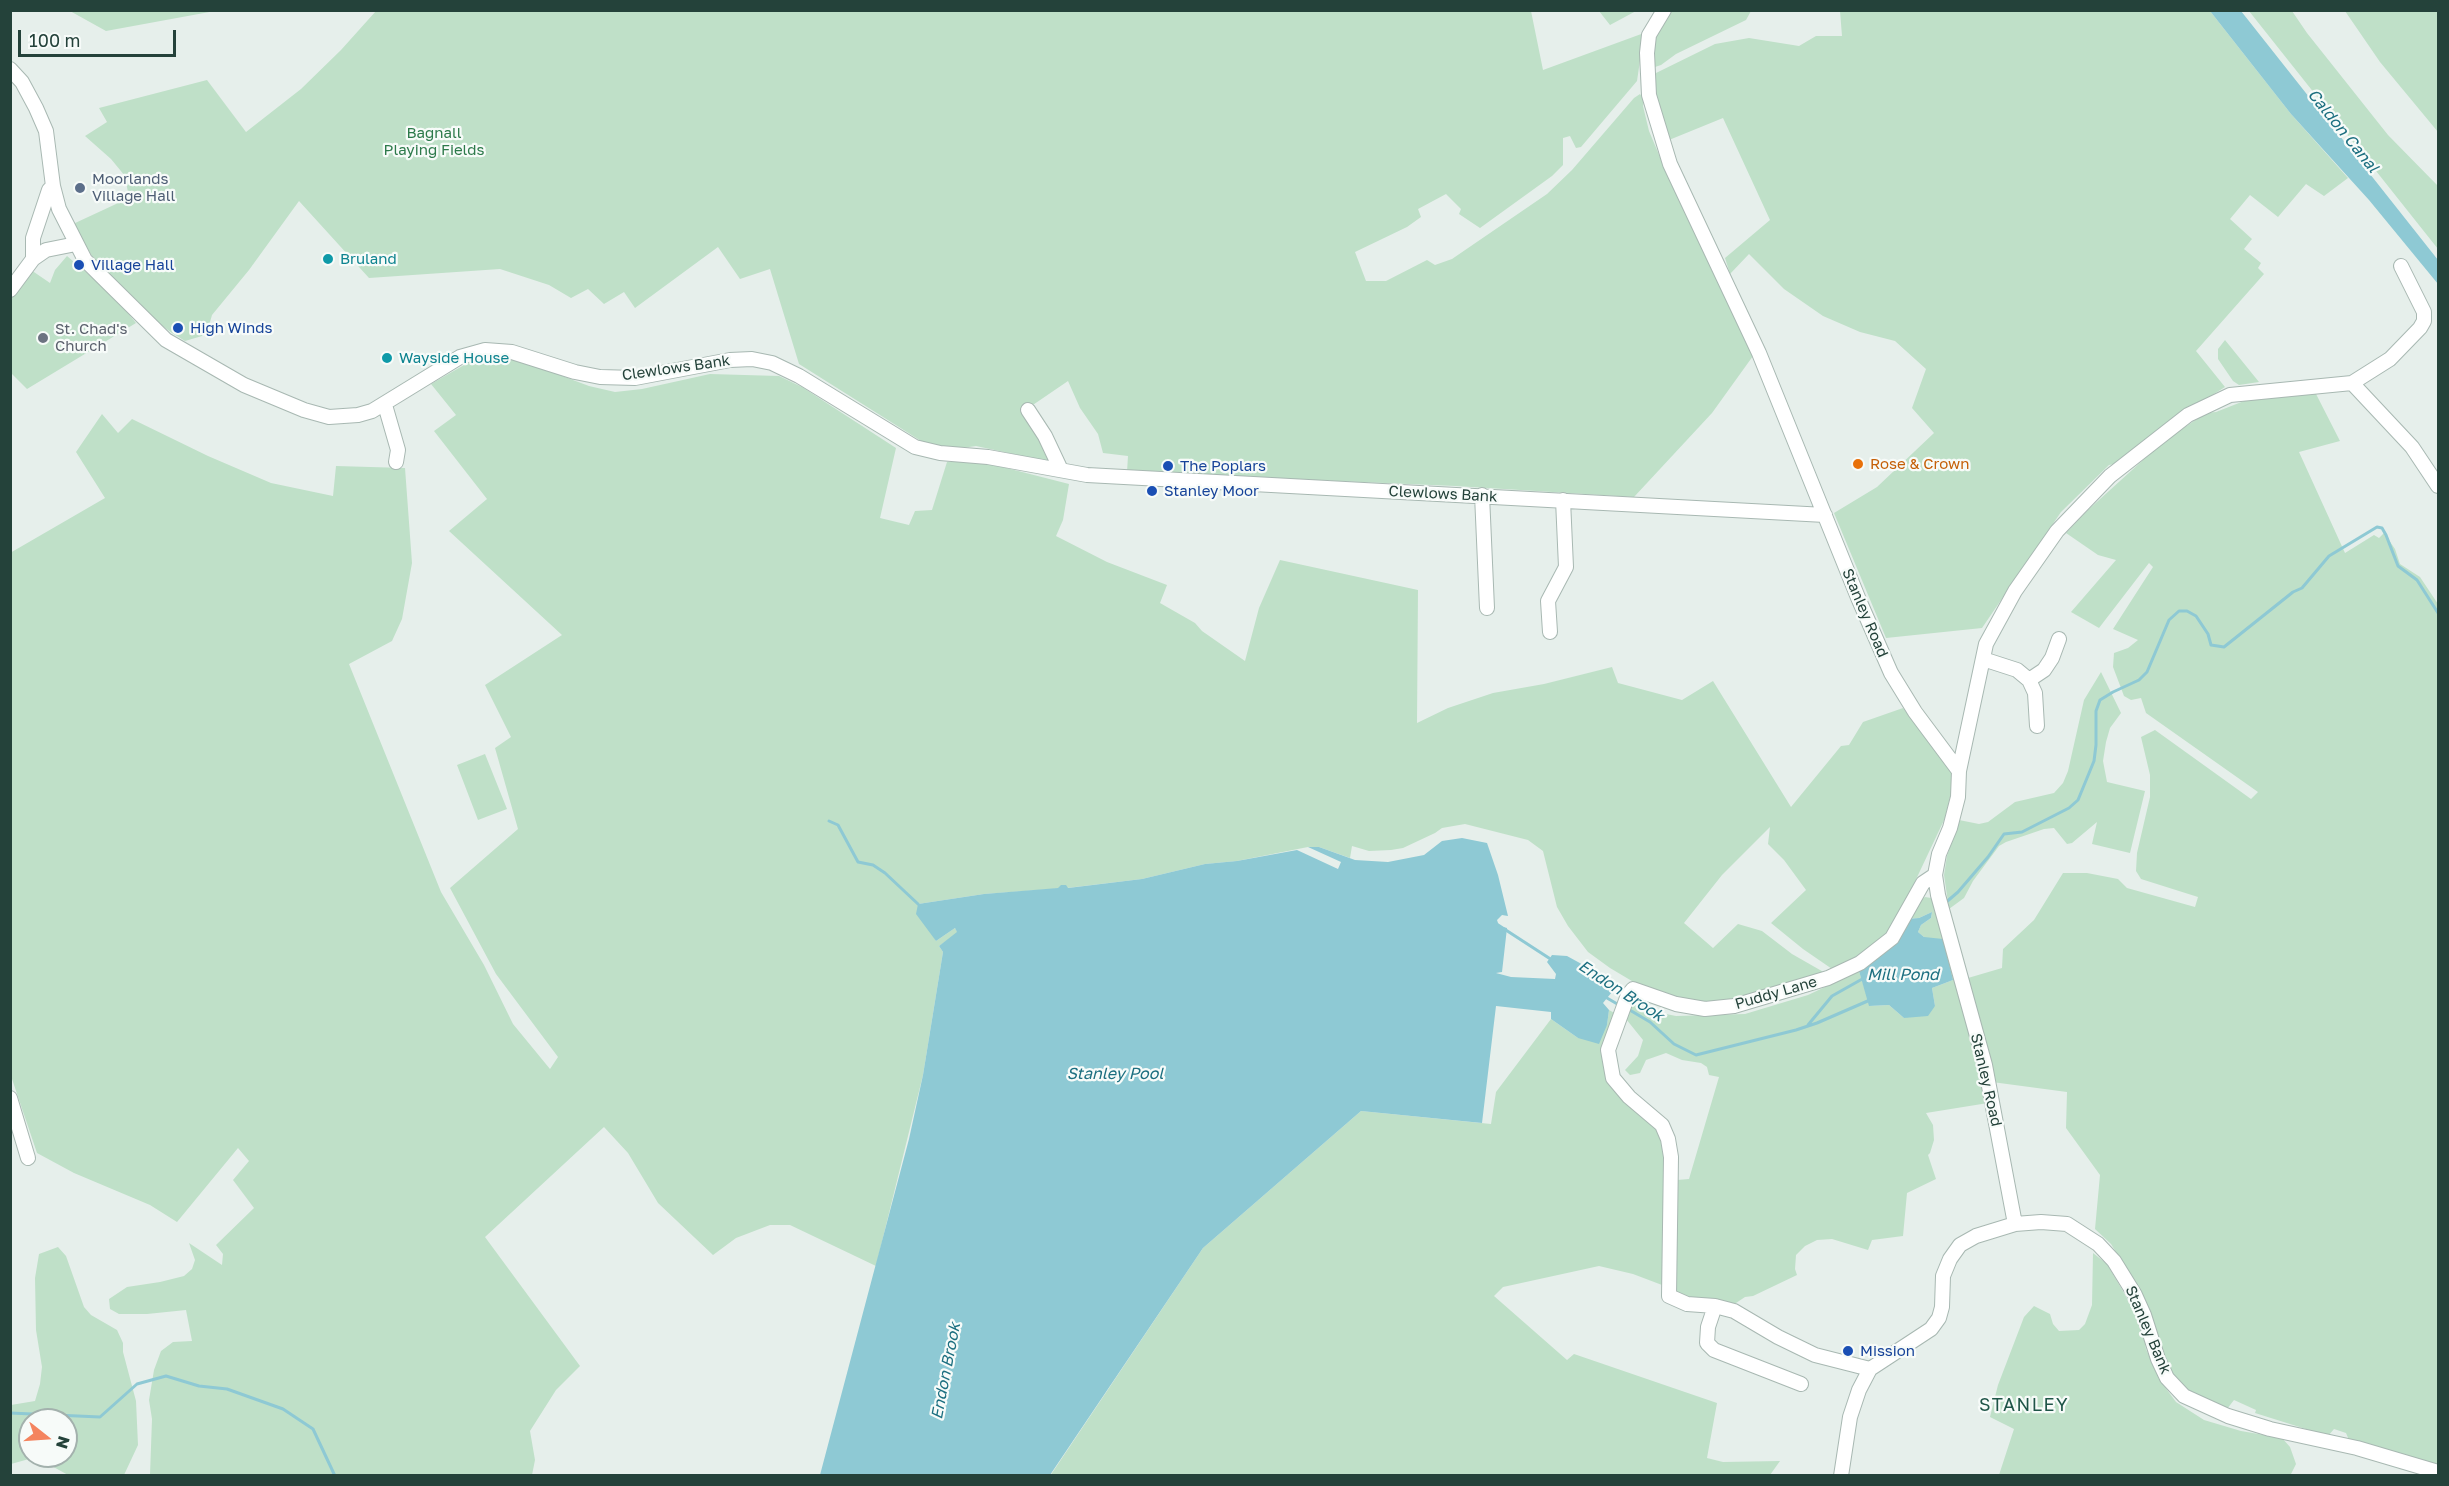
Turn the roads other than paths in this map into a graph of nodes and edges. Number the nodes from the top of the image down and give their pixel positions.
1 (1664, 10) edge
2 (10, 69) edge
3 (53, 186) junction
4 (76, 244) junction
5 (33, 259) junction
6 (2401, 266) dead end
7 (10, 290) edge
8 (2352, 383) junction
9 (384, 405) junction
10 (1028, 410) dead end
11 (396, 462) dead end
12 (1061, 470) junction
13 (2439, 486) edge
14 (1482, 495) junction
15 (1563, 500) junction
16 (1825, 515) junction
17 (1487, 608) dead end
18 (1550, 632) dead end
19 (2059, 639) dead end
20 (1983, 659) junction
21 (2029, 680) junction
22 (2037, 726) dead end
23 (1959, 771) junction
24 (1935, 875) junction
25 (10, 1098) edge
26 (28, 1158) dead end
27 (2015, 1224) junction
28 (1715, 1306) junction
29 (1870, 1369) junction
30 (1801, 1384) dead end
31 (2439, 1472) edge
32 (1841, 1476) edge

1 - 16 street, Stanley Road
2 - 3 street, Clewlows Bank
3 - 4 street, Clewlows Bank
3 - 5 street
4 - 5 street
4 - 9 street, Clewlows Bank
5 - 7 street
6 - 8 street
8 - 13 street
8 - 20 street
9 - 11 street
9 - 12 street, Clewlows Bank
10 - 12 street
12 - 14 street, Clewlows Bank
14 - 15 street, Clewlows Bank
14 - 17 street
15 - 16 street, Clewlows Bank
15 - 18 street
16 - 23 street, Stanley Road
19 - 21 street
20 - 21 street
20 - 23 street
21 - 22 street
23 - 24 street, Stanley Road
24 - 27 street, Stanley Road
24 - 28 street, Puddy Lane
25 - 26 street
27 - 29 street, Stanley Bank
27 - 31 street, Stanley Bank
28 - 29 street, Puddy Lane
28 - 30 street
29 - 32 street

